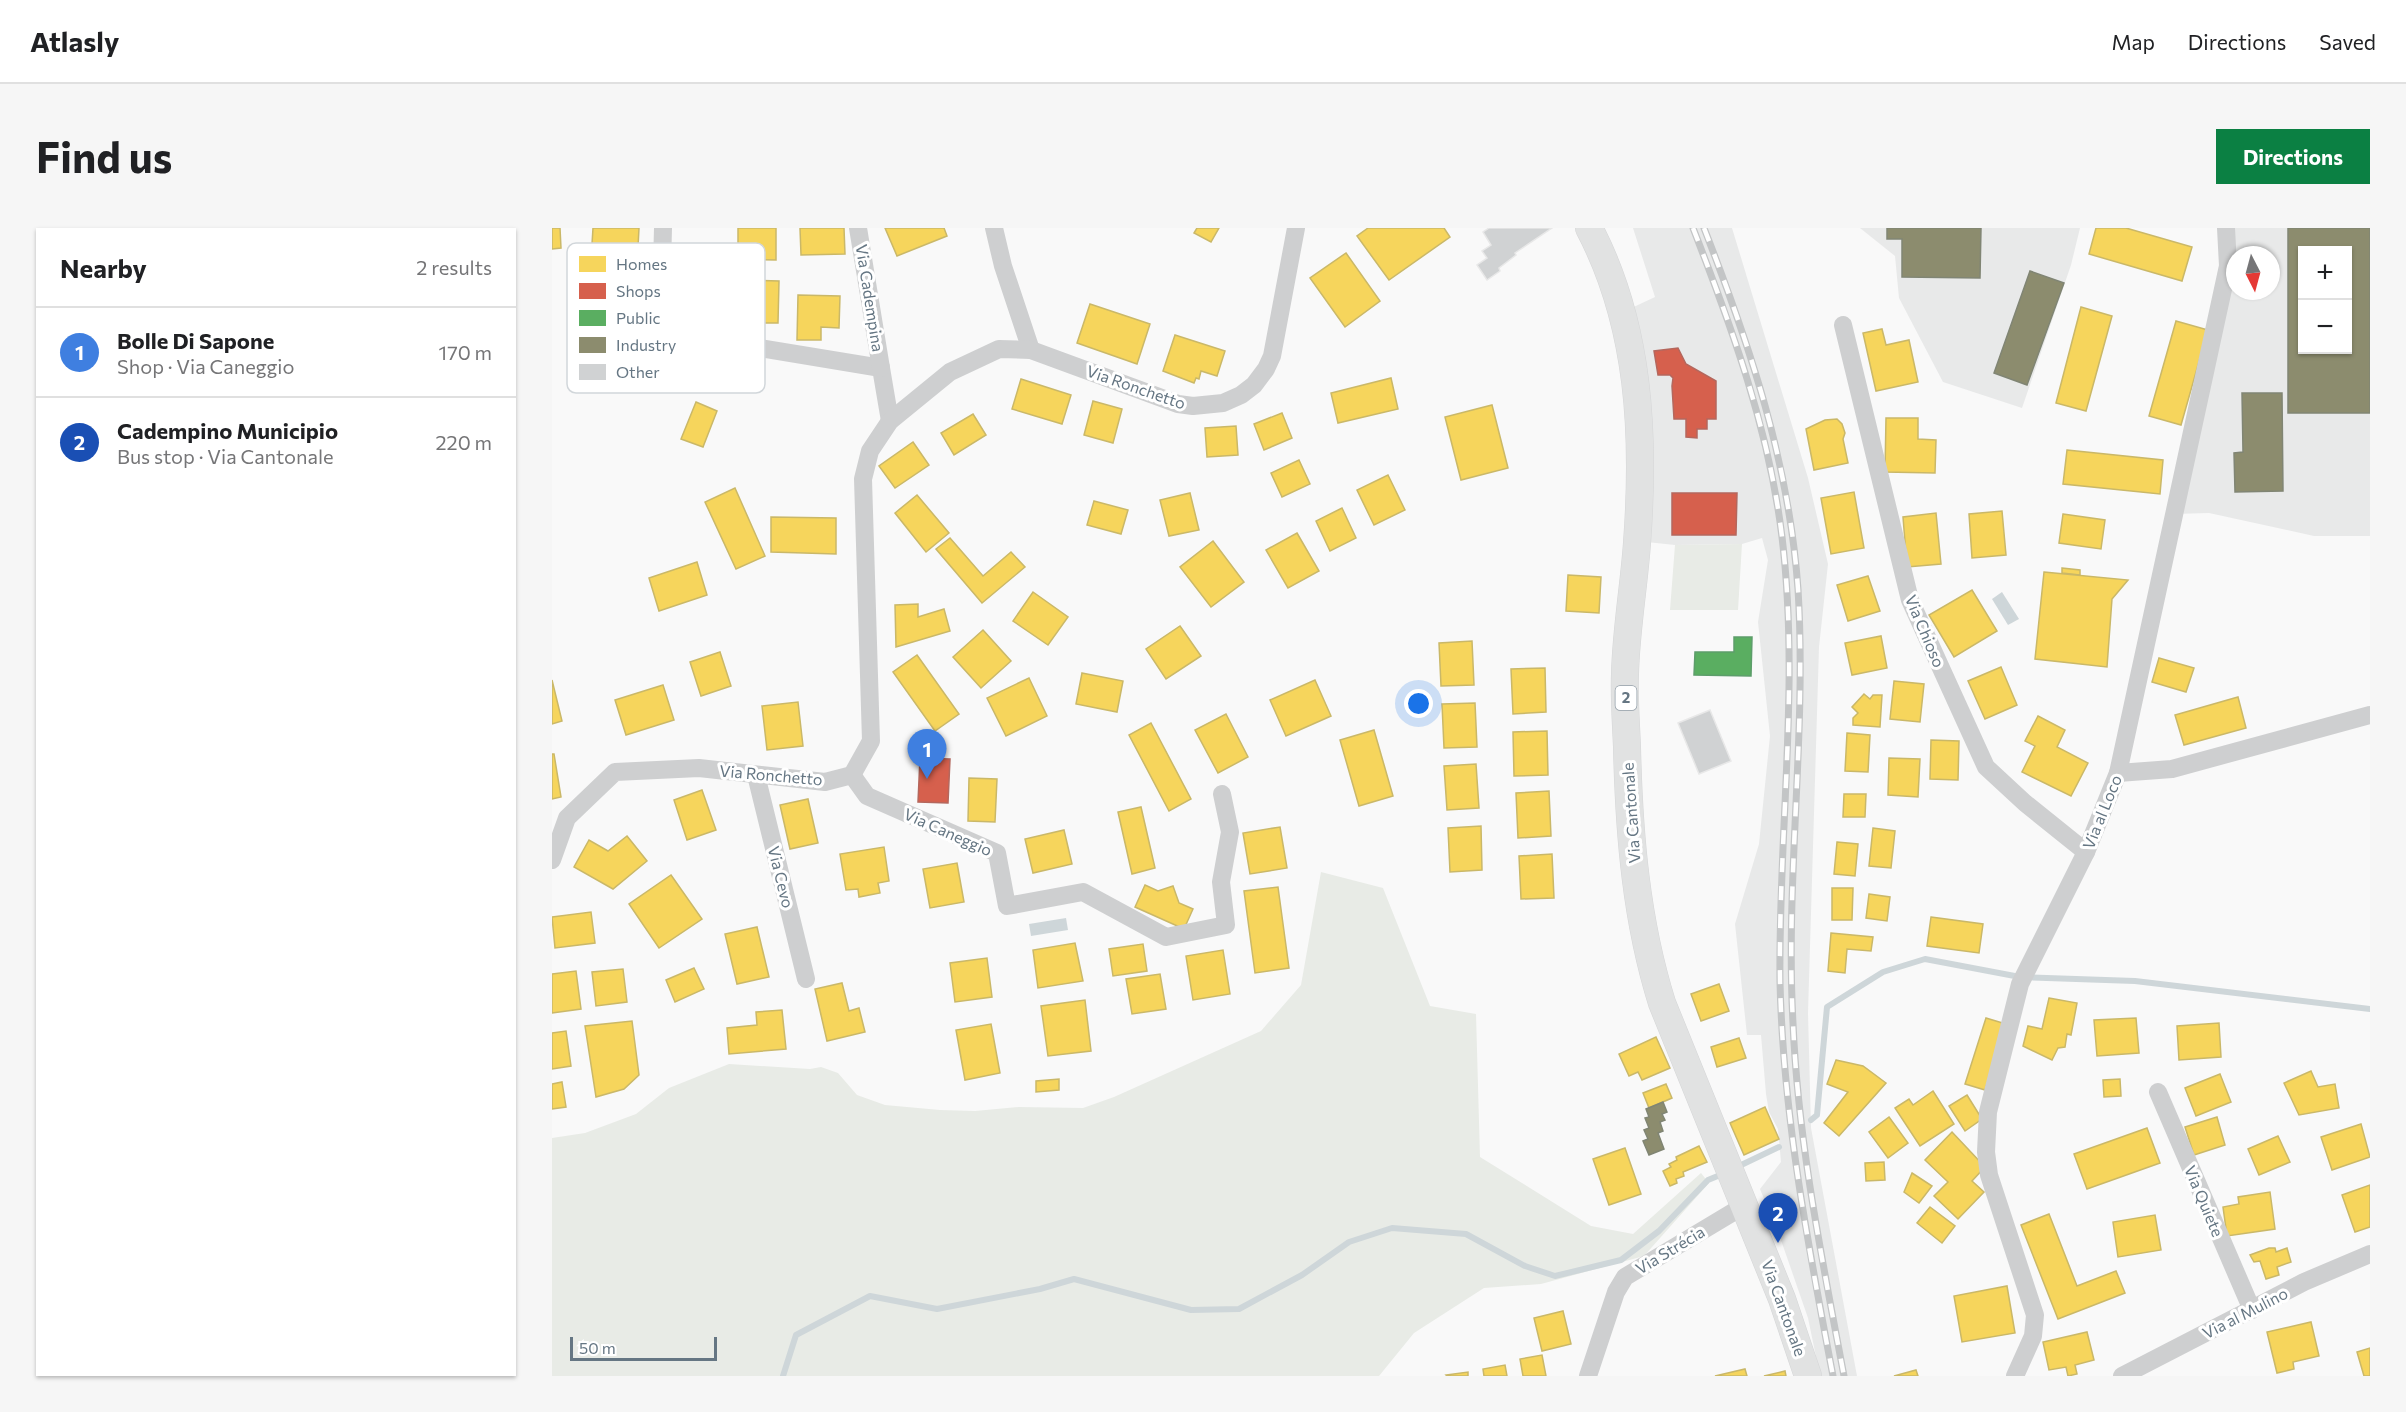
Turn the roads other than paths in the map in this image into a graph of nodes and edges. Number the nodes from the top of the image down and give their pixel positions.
1 (663, 228) edge
2 (858, 228) edge
3 (994, 228) edge
4 (1296, 228) edge
5 (1589, 228) edge
6 (2226, 228) edge
7 (663, 243) edge
8 (1843, 325) dead end
9 (765, 349) edge
10 (1031, 350) junction
11 (881, 369) junction
12 (890, 421) junction
13 (2370, 715) edge
14 (2118, 773) junction
15 (756, 775) junction
16 (852, 775) junction
17 (1222, 794) dead end
18 (2086, 852) junction
19 (552, 860) edge
20 (806, 979) dead end
21 (2158, 1092) dead end
22 (1741, 1197) junction
23 (2370, 1254) edge
24 (2252, 1310) junction
25 (1588, 1376) edge
26 (1808, 1376) edge
27 (2015, 1376) edge
28 (2122, 1376) edge

1 - 7 street
2 - 11 street, Via Cadempina
3 - 10 street
4 - 10 street, Via Ronchetto
5 - 22 main road, Via Cantonale / 2
6 - 14 street, Via al Loco
8 - 18 street, Via Chioso
9 - 11 street
10 - 12 street, Via Ronchetto
11 - 12 street
12 - 16 street, Via Ronchetto
13 - 14 street
14 - 18 street, Via al Loco
15 - 16 street, Via Ronchetto
15 - 19 street, Via Ronchetto
15 - 20 street, Via Cevo
16 - 17 street, Via Caneggio
18 - 27 street, Via al Loco
21 - 24 street, Via Quiete
22 - 25 street, Via Strécia
22 - 26 main road, Via Cantonale / 2
23 - 24 street, Via al Mulino
24 - 28 street, Via al Mulino

